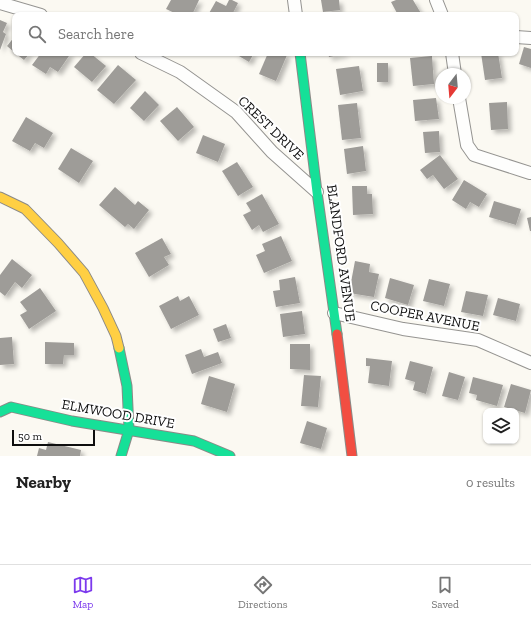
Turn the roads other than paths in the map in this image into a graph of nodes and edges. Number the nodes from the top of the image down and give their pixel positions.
1 (294, 0) edge
2 (436, 0) edge
3 (0, 3) edge
4 (32, 12) edge
5 (296, 12) edge
6 (441, 12) edge
7 (519, 37) edge
8 (531, 38) edge
9 (146, 56) edge
10 (300, 56) edge
11 (452, 56) edge
12 (454, 68) edge
13 (460, 104) edge
14 (530, 173) dead end
15 (317, 192) junction
16 (0, 197) edge
17 (334, 313) junction
18 (531, 363) edge
19 (0, 412) edge
20 (129, 430) junction
21 (121, 456) edge
22 (230, 456) edge
23 (352, 456) edge

1 - 5 street
2 - 6 street
3 - 4 street
7 - 8 street
9 - 15 street, CREST DRIVE
10 - 15 street, BLANDFORD AVENUE
11 - 12 street
13 - 14 street
15 - 17 street, BLANDFORD AVENUE
16 - 20 street
17 - 18 street, COOPER AVENUE
17 - 23 street, BLANDFORD AVENUE
19 - 20 street, ELMWOOD DRIVE
20 - 21 street
20 - 22 street, ELMWOOD DRIVE

